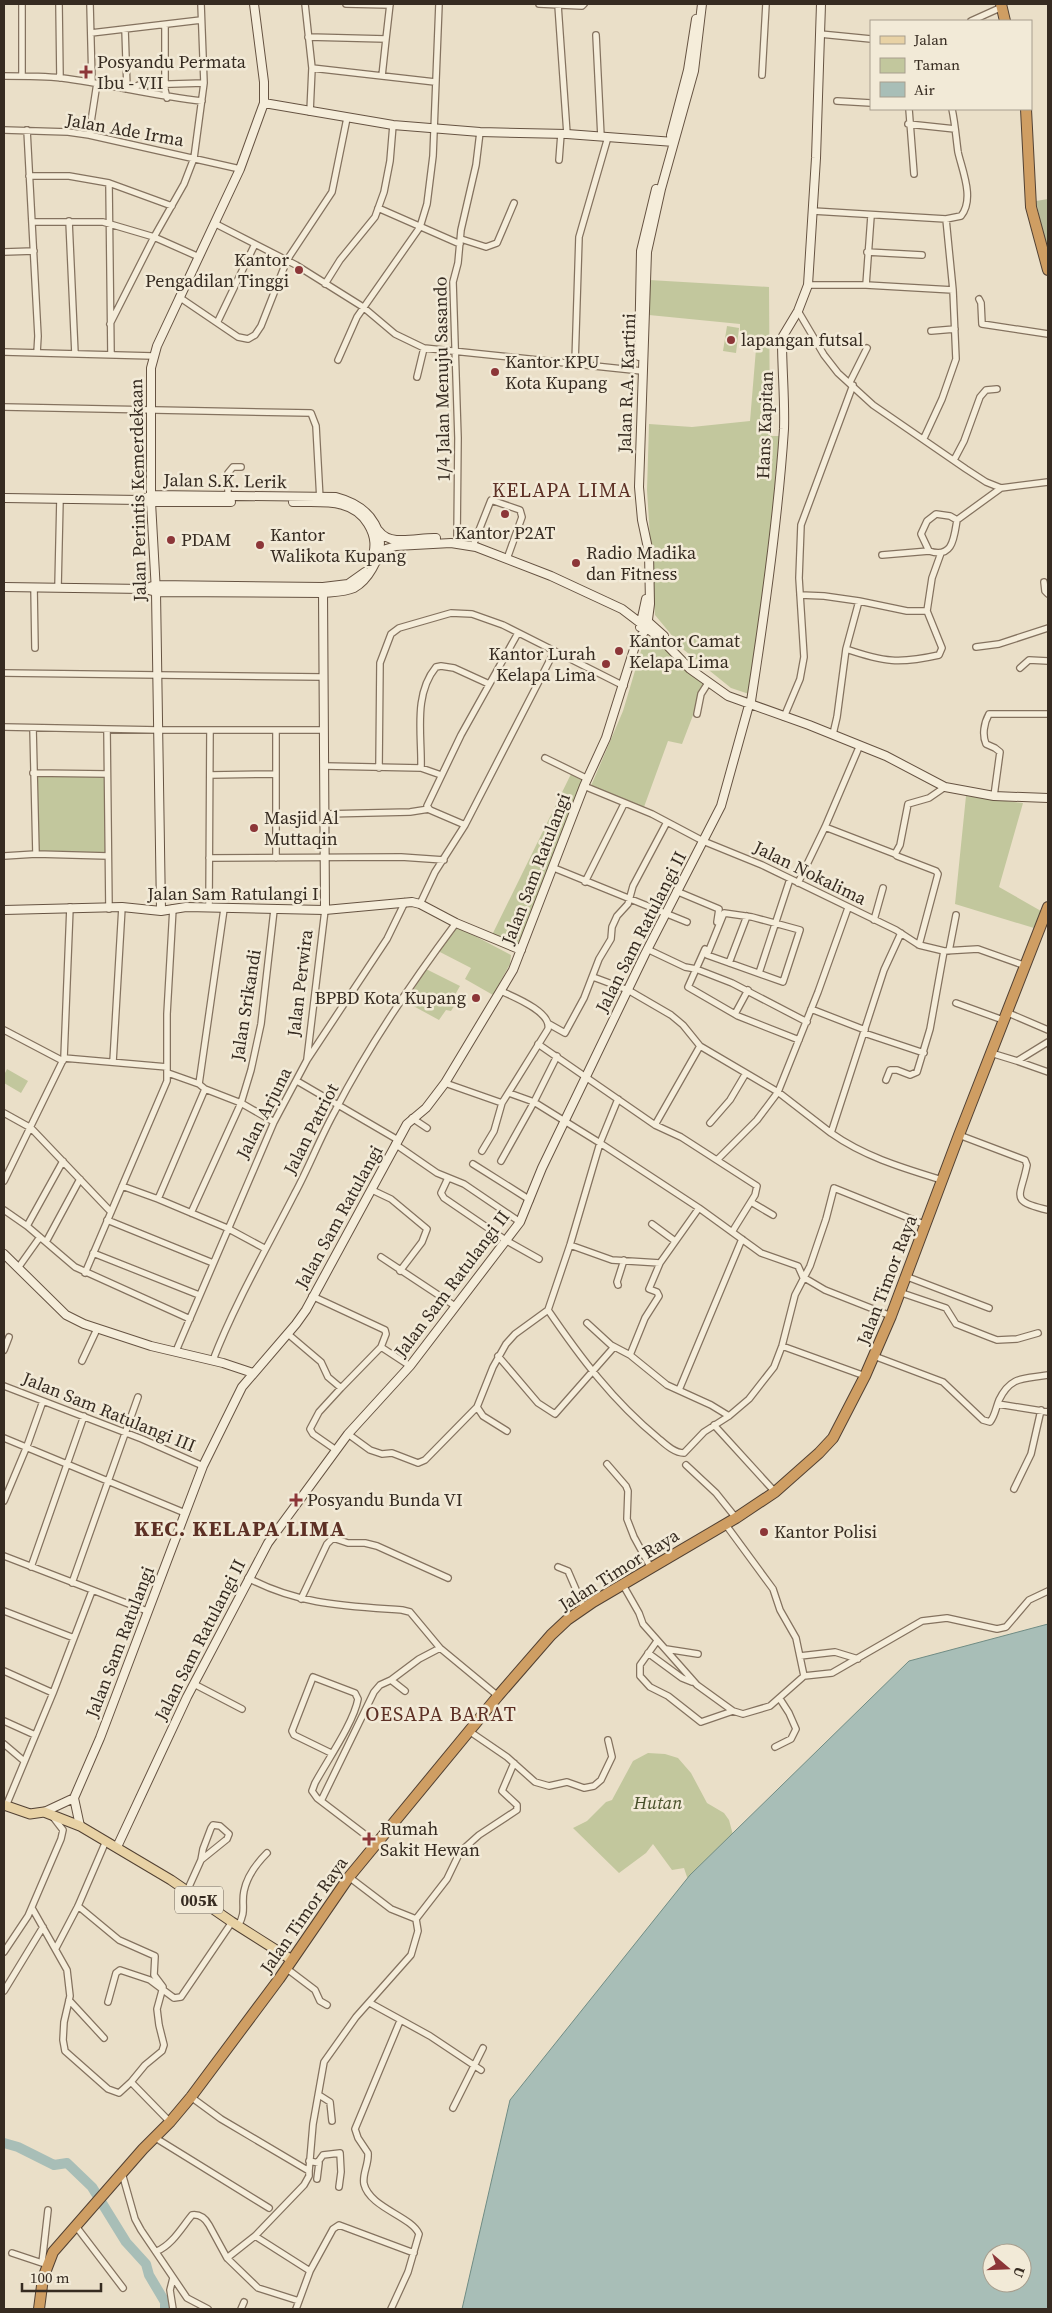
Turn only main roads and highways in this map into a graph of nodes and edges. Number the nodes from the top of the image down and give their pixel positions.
1 (254, 4) edge
2 (698, 4) edge
3 (702, 4) edge
4 (820, 4) edge
5 (1001, 5) edge
6 (1005, 20) edge
7 (264, 103) junction
8 (1026, 110) edge
9 (672, 142) junction
10 (1048, 270) edge
11 (4, 498) edge
12 (151, 499) junction
13 (320, 499) junction
14 (376, 527) junction
15 (376, 562) junction
16 (4, 587) edge
17 (155, 588) junction
18 (323, 590) junction
19 (645, 622) junction
20 (750, 703) junction
21 (1048, 798) edge
22 (1048, 907) edge
23 (4, 910) edge
24 (325, 910) junction
25 (161, 911) junction
26 (521, 950) junction
27 (4, 1254) edge
28 (253, 1373) junction
29 (74, 1798) junction
30 (5, 1805) edge
31 (44, 1812) junction
32 (80, 1826) junction
33 (117, 1847) junction
34 (289, 1964) junction
35 (39, 2309) edge

1 - 7 main road, Jalan Perintis Kemerdekaan
2 - 9 main road, Jalan R.A. Kartini
3 - 9 main road, Jalan R.A. Kartini
4 - 20 main road, Hans Kapitan
5 - 6 highway
7 - 9 main road
7 - 12 main road, Jalan Perintis Kemerdekaan
8 - 10 highway
9 - 19 main road, Jalan R.A. Kartini
11 - 12 main road, Jalan S.K. Lerik
12 - 13 main road
12 - 13 main road, Jalan S.K. Lerik
12 - 17 main road, Jalan Perintis Kemerdekaan
13 - 14 main road, Jalan S.K. Lerik
13 - 18 main road
14 - 15 main road
14 - 19 main road, Jalan S.K. Lerik
15 - 18 main road
15 - 19 main road
16 - 17 main road
17 - 18 main road
17 - 25 main road, Jalan Perintis Kemerdekaan
18 - 24 main road
19 - 20 main road
19 - 20 main road
19 - 26 main road, Jalan Sam Ratulangi
20 - 21 main road
20 - 33 main road, Jalan Sam Ratulangi II
22 - 34 highway, Jalan Timor Raya
23 - 25 main road, Jalan Sam Ratulangi I
24 - 25 main road, Jalan Sam Ratulangi I
24 - 26 main road, Jalan Sam Ratulangi I
26 - 28 main road, Jalan Sam Ratulangi
27 - 28 main road
28 - 29 main road, Jalan Sam Ratulangi
29 - 31 main road
29 - 32 main road
30 - 31 main road, 005K
31 - 32 main road, 005K
32 - 33 main road, 005K
33 - 34 main road, 005K
34 - 35 highway, Jalan Timor Raya

